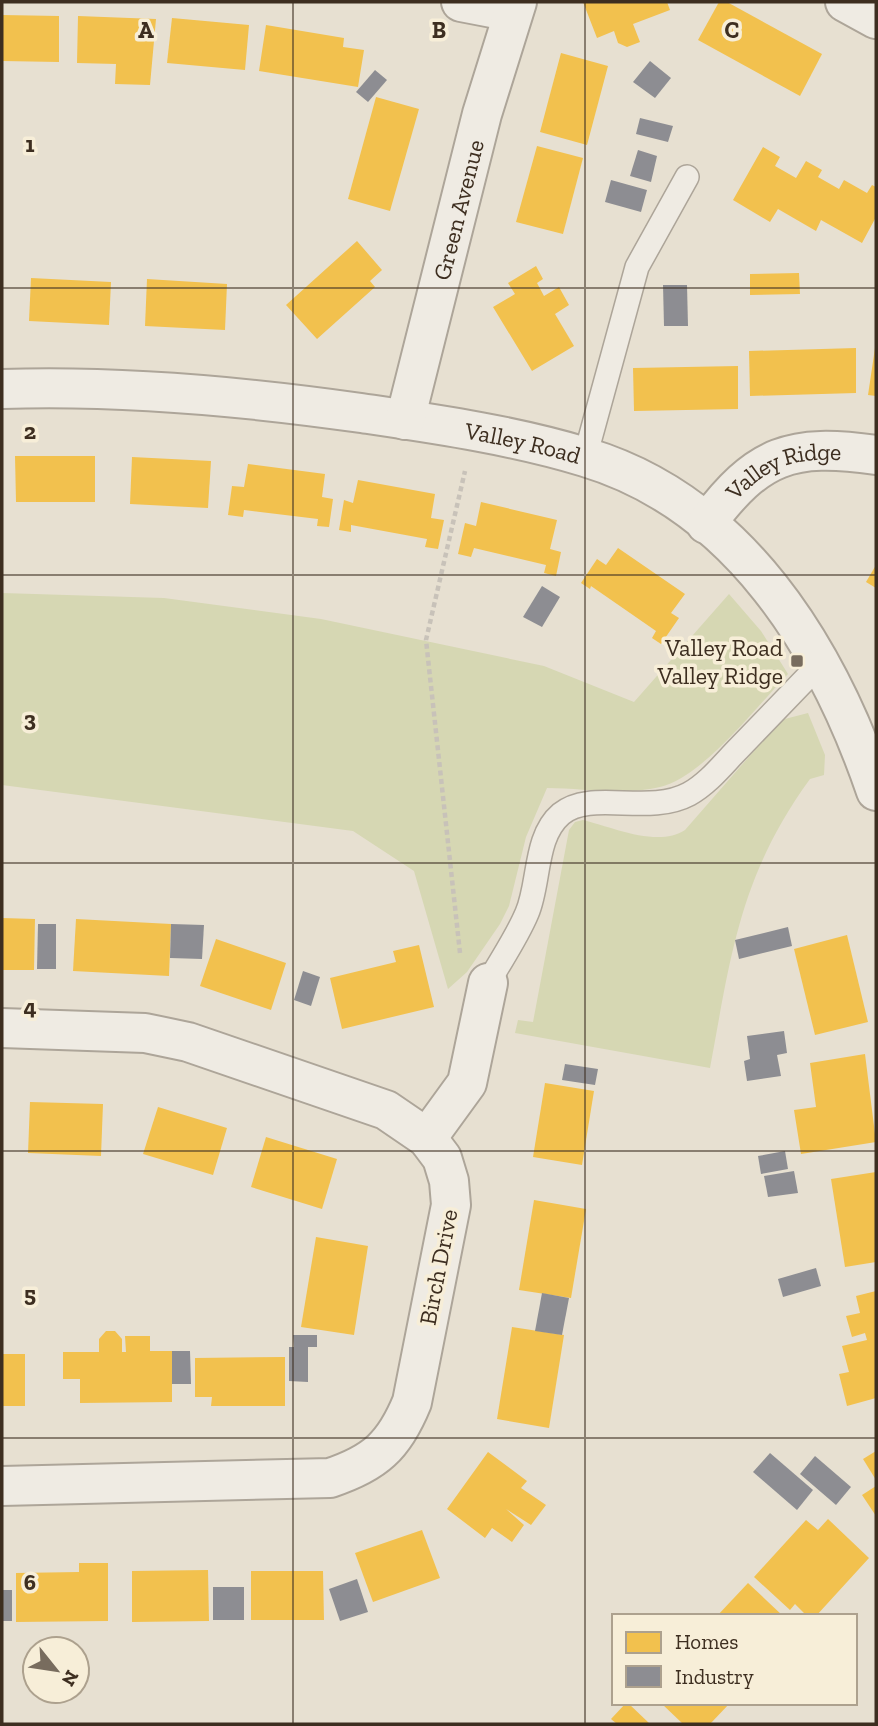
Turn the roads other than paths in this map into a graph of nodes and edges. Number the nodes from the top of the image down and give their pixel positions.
1 (461, 2) edge
2 (845, 2) edge
3 (515, 7) edge
4 (876, 19) edge
5 (687, 177) dead end
6 (2, 389) edge
7 (405, 420) junction
8 (876, 455) edge
9 (585, 457) junction
10 (706, 524) junction
11 (821, 663) junction
12 (876, 791) edge
13 (474, 975) joint
14 (2, 1028) edge
15 (427, 1138) junction
16 (2, 1486) edge

1 - 3 street
2 - 4 street
3 - 7 street, Green Avenue
5 - 9 lane
6 - 7 street, Valley Road
7 - 9 street, Valley Road
8 - 10 street, Valley Ridge
9 - 10 street, Valley Road
10 - 11 street, Valley Road
11 - 12 street, Valley Road
11 - 13 lane
13 - 15 street
14 - 15 street, Birch Drive
15 - 16 street, Birch Drive

